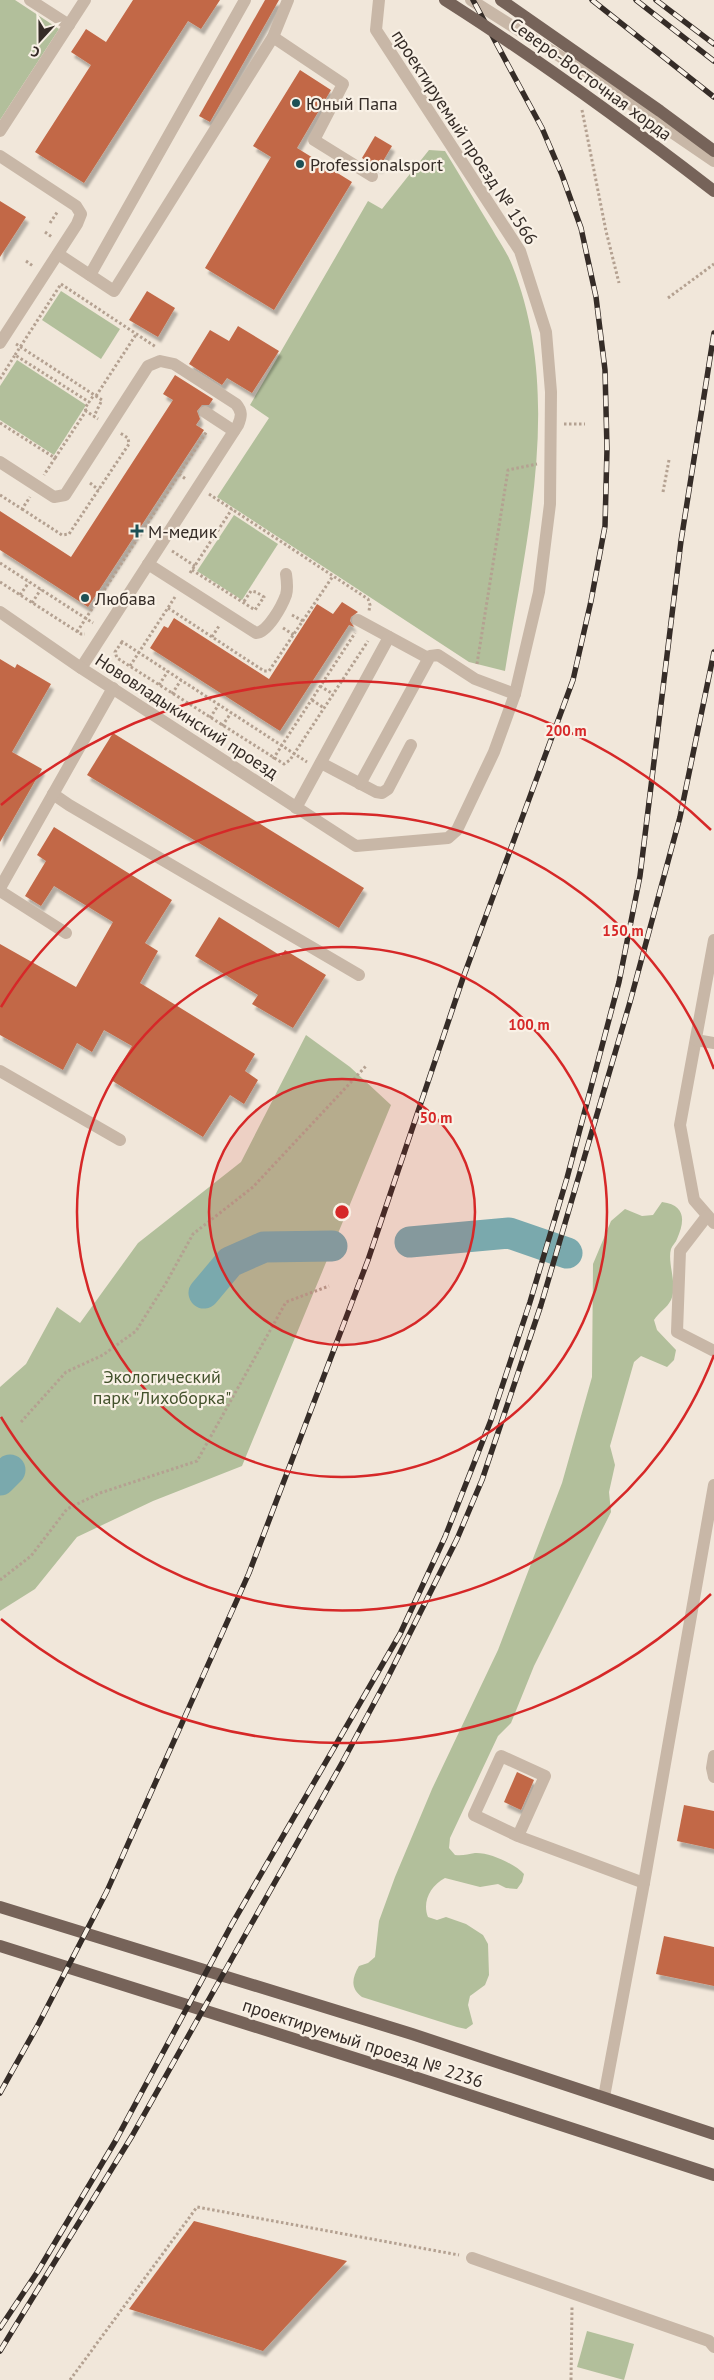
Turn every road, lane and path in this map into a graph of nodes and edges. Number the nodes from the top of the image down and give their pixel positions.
1 (30, 0) edge
2 (85, 0) edge
3 (245, 0) edge
4 (288, 0) edge
5 (379, 0) edge
6 (445, 0) edge
7 (471, 0) edge
8 (500, 0) edge
9 (69, 25) junction
10 (273, 37) junction
11 (580, 100) dead end
12 (0, 131) edge
13 (714, 151) edge
14 (0, 156) edge
15 (714, 161) edge
16 (372, 176) dead end
17 (714, 191) edge
18 (58, 254) junction
19 (714, 264) edge
20 (90, 275) junction
21 (619, 283) dead end
22 (668, 298) dead end
23 (137, 333) junction
24 (0, 343) edge
25 (19, 346) junction
26 (15, 355) junction
27 (160, 361) junction
28 (0, 379) edge
29 (95, 395) junction
30 (88, 402) junction
31 (86, 411) junction
32 (94, 416) junction
33 (210, 416) joint
34 (0, 423) edge
35 (109, 426) junction
36 (234, 431) junction
37 (55, 458) junction
38 (669, 460) dead end
39 (0, 462) edge
40 (539, 464) dead end
41 (188, 480) dead end
42 (37, 486) junction
43 (182, 488) dead end
44 (663, 492) dead end
45 (0, 495) edge
46 (219, 501) dead end
47 (232, 509) junction
48 (183, 558) dead end
49 (0, 563) edge
50 (148, 564) junction
51 (194, 568) junction
52 (286, 574) dead end
53 (0, 582) edge
54 (29, 582) junction
55 (182, 586) junction
56 (41, 589) junction
57 (20, 595) junction
58 (32, 603) junction
59 (243, 603) junction
60 (0, 612) edge
61 (99, 616) dead end
62 (85, 618) junction
63 (360, 621) junction
64 (100, 627) junction
65 (375, 630) junction
66 (77, 632) junction
67 (389, 637) junction
68 (122, 642) junction
69 (139, 653) junction
70 (428, 658) junction
71 (130, 666) junction
72 (81, 668) junction
73 (476, 671) dead end
74 (168, 672) junction
75 (181, 680) junction
76 (159, 685) junction
77 (320, 686) junction
78 (113, 688) junction
79 (172, 694) junction
80 (333, 694) junction
81 (515, 694) junction
82 (312, 700) junction
83 (219, 704) junction
84 (324, 708) junction
85 (231, 712) junction
86 (210, 718) junction
87 (222, 726) junction
88 (282, 745) junction
89 (411, 745) dead end
90 (295, 754) junction
91 (273, 759) junction
92 (319, 766) junction
93 (360, 784) junction
94 (53, 794) junction
95 (296, 808) junction
96 (356, 846) joint
97 (0, 890) edge
98 (66, 933) dead end
99 (714, 940) edge
100 (359, 975) dead end
101 (696, 1040) junction
102 (714, 1043) edge
103 (366, 1066) dead end
104 (0, 1071) edge
105 (120, 1140) dead end
106 (711, 1220) edge
107 (329, 1286) dead end
108 (714, 1351) edge
109 (21, 1422) dead end
110 (714, 1485) edge
111 (0, 1580) edge
112 (714, 1756) edge
113 (714, 1776) edge
114 (518, 1836) junction
115 (644, 1883) junction
116 (0, 1907) edge
117 (0, 1946) edge
118 (604, 2097) junction
119 (714, 2134) edge
120 (714, 2175) edge
121 (472, 2258) joint
122 (572, 2294) junction
123 (714, 2347) edge
124 (70, 2380) edge
125 (572, 2380) edge

1 - 9 street
2 - 9 street
3 - 20 street
4 - 10 street
5 - 81 street, проектируемый проезд № 1566
6 - 17 main road, Северо-Восточная хорда, bridge
7 - 15 street
8 - 13 main road, Северо-Восточная хорда
9 - 12 street
10 - 16 street
10 - 20 street
11 - 21 path
14 - 18 street
18 - 20 street
18 - 24 street
19 - 22 path
23 - 25 path
23 - 27 path
23 - 29 path
25 - 26 path
25 - 29 path
26 - 28 path
26 - 30 path
27 - 35 street
27 - 36 street
29 - 30 path
29 - 32 path
30 - 31 path
31 - 32 path
31 - 37 path
32 - 35 path
33 - 36 street
33 - 62 path
34 - 37 path
35 - 42 street
36 - 50 street
37 - 42 path
38 - 44 path
39 - 42 street
40 - 73 path
41 - 43 path
42 - 45 path
46 - 47 path
47 - 51 path
47 - 63 path
48 - 51 path
49 - 54 path
50 - 55 street
50 - 64 street
51 - 55 path
51 - 59 path
52 - 55 street
53 - 57 path
54 - 56 path
54 - 57 path
55 - 69 path
56 - 58 path
56 - 62 path
57 - 58 path
58 - 66 path
59 - 59 path
60 - 72 street, Нововладыкинский проезд
61 - 64 path
62 - 64 path
62 - 66 path
63 - 65 street
63 - 77 path
64 - 66 path
64 - 68 path
64 - 72 street
65 - 67 street
65 - 80 path
67 - 70 street
67 - 92 street
68 - 69 path
68 - 71 path
69 - 71 path
69 - 74 path
70 - 81 street
70 - 93 street
71 - 76 path
72 - 78 street, Нововладыкинский проезд
74 - 75 path
74 - 76 path
75 - 79 path
75 - 83 path
76 - 79 path
77 - 80 path
77 - 82 path
78 - 94 street
78 - 95 street, Нововладыкинский проезд
79 - 86 path
80 - 84 path
81 - 96 street, проектируемый проезд № 1566
82 - 84 path
82 - 88 path
83 - 85 path
83 - 86 path
84 - 90 path
85 - 87 path
85 - 88 path
86 - 87 path
87 - 91 path
88 - 90 path
88 - 91 path
89 - 93 street
90 - 91 path
90 - 92 path
92 - 93 street
92 - 95 street
94 - 97 street
94 - 100 street
95 - 96 street, Нововладыкинский проезд
97 - 98 street
99 - 101 street
101 - 102 street
101 - 106 street
103 - 109 path
104 - 105 street
106 - 108 street
107 - 111 path
110 - 115 street
112 - 113 street
114 - 114 street
114 - 115 street
115 - 118 street
116 - 118 main road, проектируемый проезд № 2236
117 - 120 main road, проектируемый проезд № 2236
118 - 119 main road, проектируемый проезд № 2236
121 - 122 street
121 - 124 path
122 - 123 street
122 - 125 path

